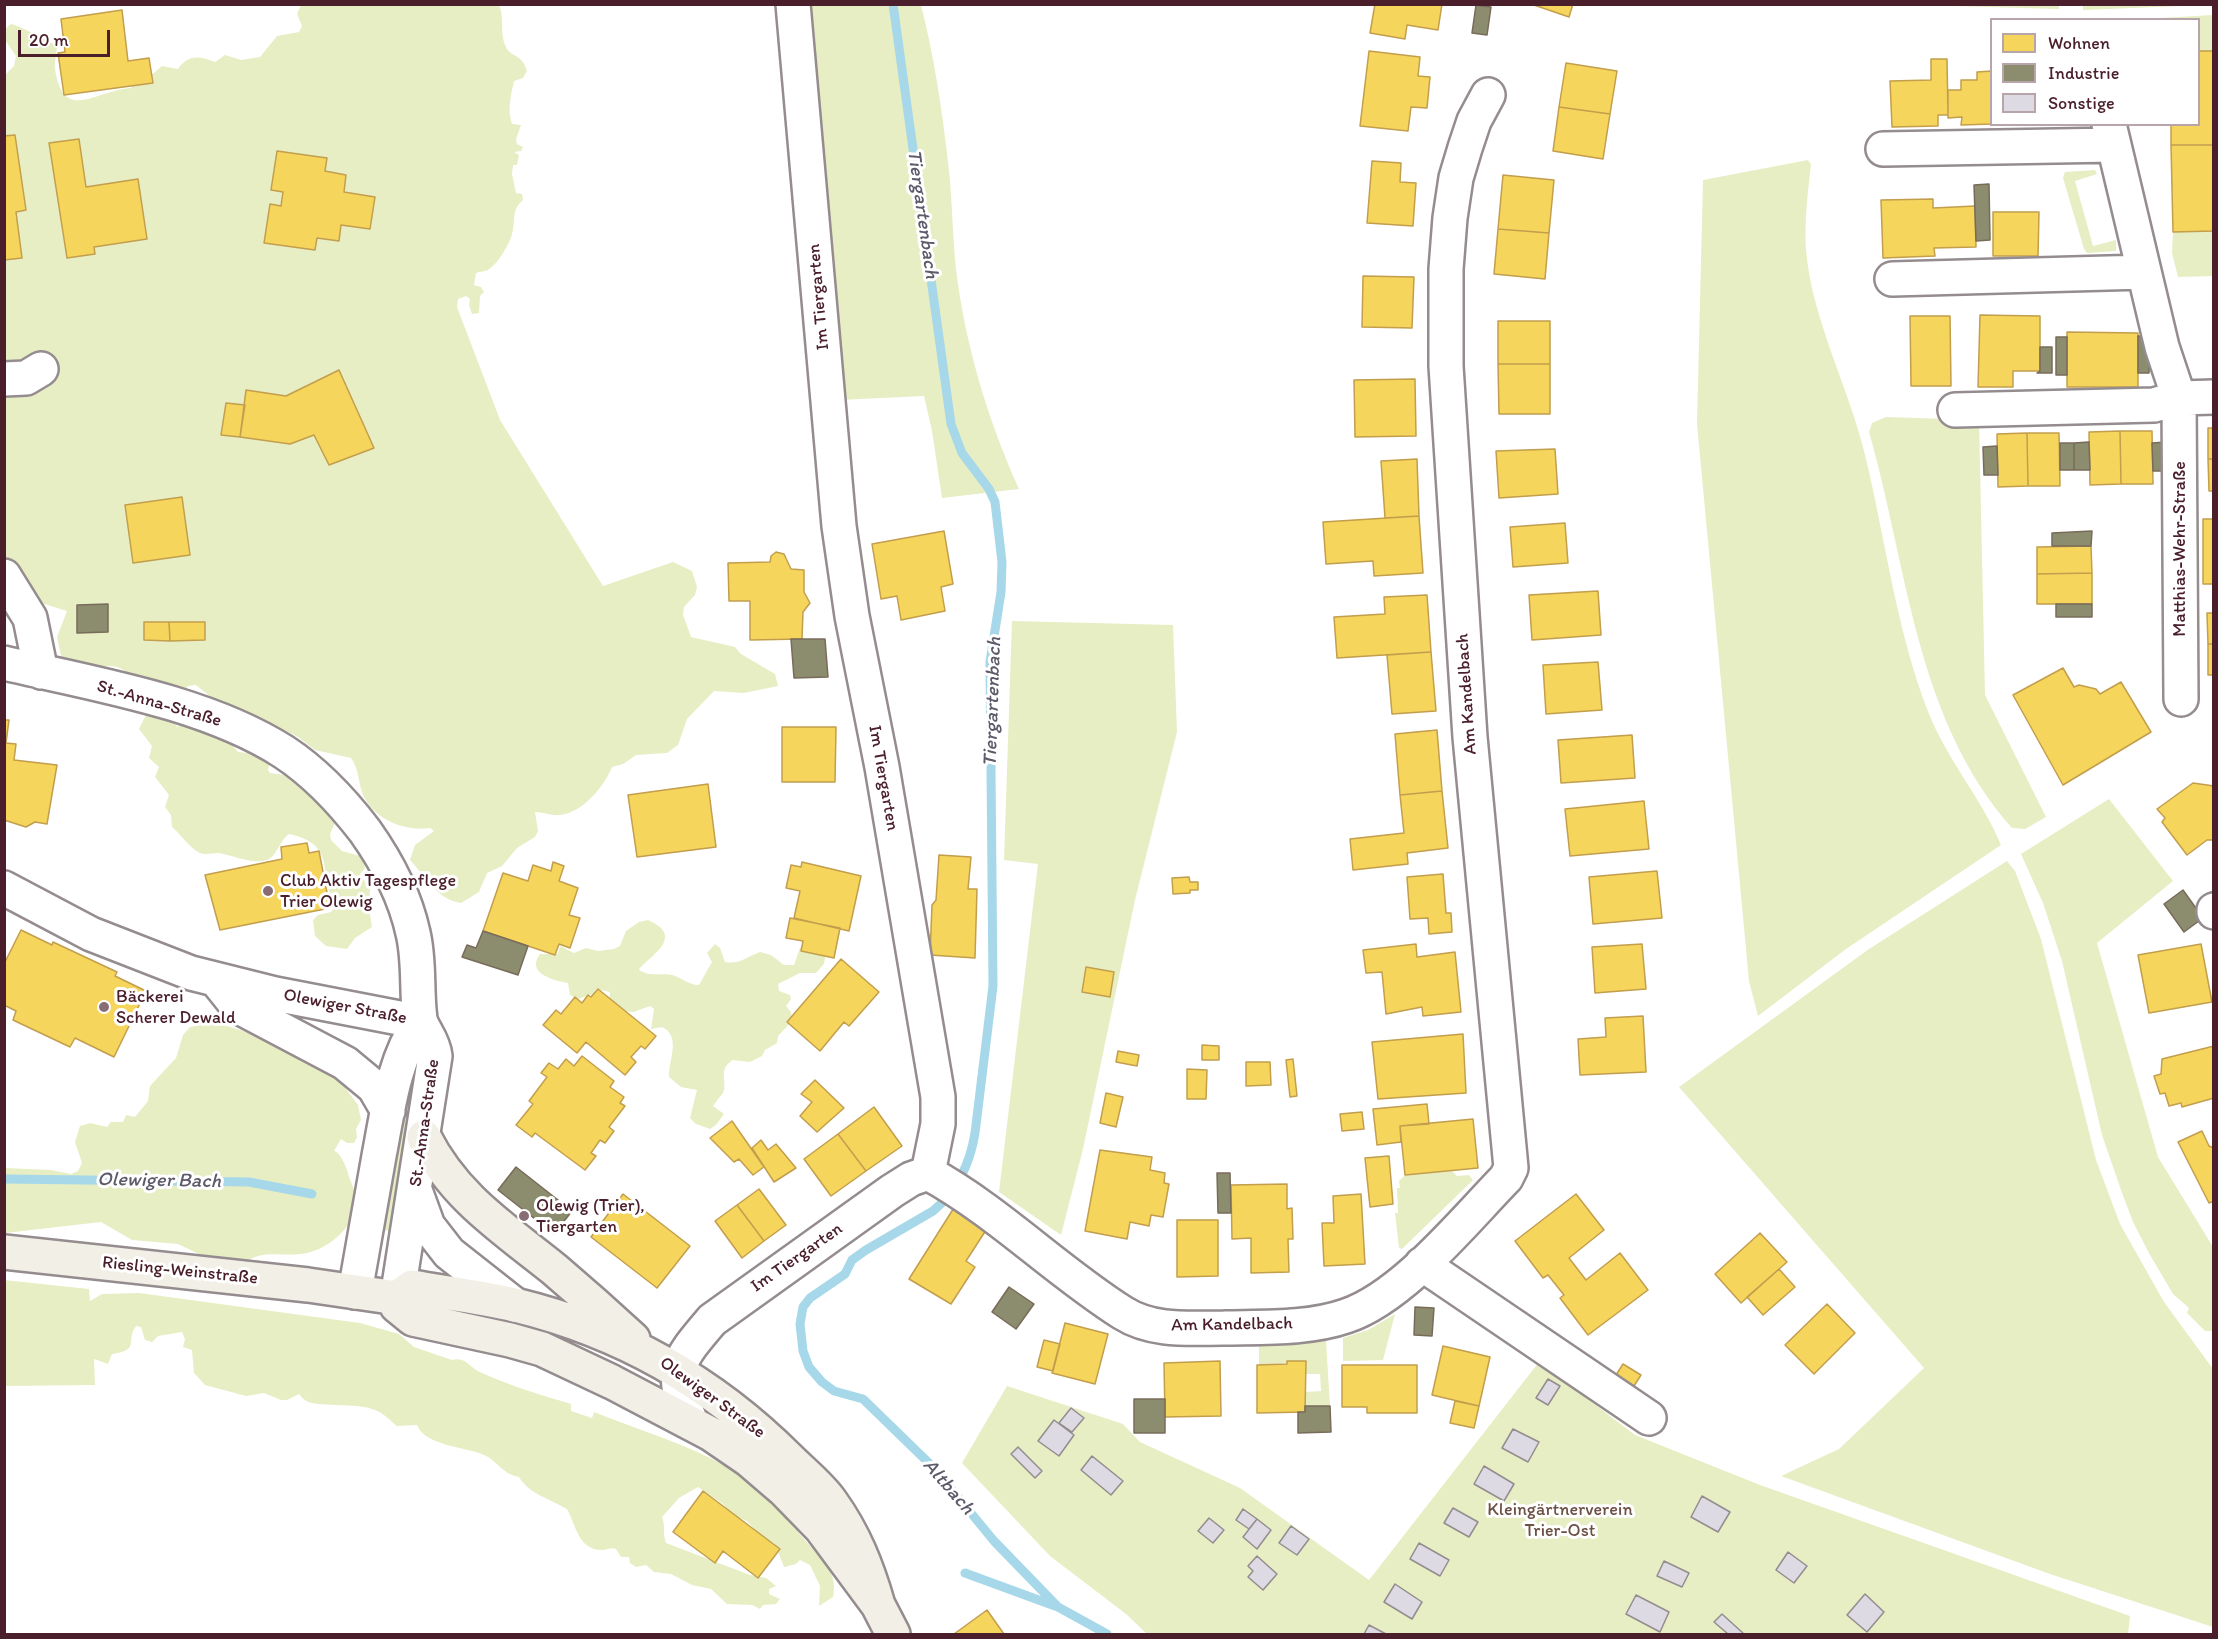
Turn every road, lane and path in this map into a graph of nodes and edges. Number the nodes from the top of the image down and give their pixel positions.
1 (793, 4) edge
2 (1488, 95) dead end
3 (2111, 135) edge
4 (1883, 149) dead end
5 (2144, 272) junction
6 (1892, 279) dead end
7 (41, 369) dead end
8 (4, 379) edge
9 (2214, 397) edge
10 (2179, 398) junction
11 (1955, 410) dead end
12 (4, 576) edge
13 (4, 663) edge
14 (41, 672) junction
15 (2181, 699) dead end
16 (4, 888) edge
17 (217, 981) junction
18 (420, 1022) junction
19 (388, 1111) junction
20 (424, 1137) junction
21 (946, 1183) junction
22 (416, 1193) junction
23 (4, 1252) edge
24 (1422, 1264) junction
25 (355, 1292) junction
26 (397, 1298) junction
27 (516, 1305) junction
28 (645, 1351) junction
29 (677, 1370) junction
30 (1649, 1418) dead end
31 (691, 1422) junction
32 (878, 1605) junction
33 (893, 1635) edge

1 - 21 street, Im Tiergarten
2 - 24 street, Am Kandelbach
3 - 4 street, Matthias-Wehr-Straße
3 - 5 street, Matthias-Wehr-Straße
5 - 6 street
5 - 10 street, Matthias-Wehr-Straße
7 - 8 street
9 - 10 street
10 - 11 street
10 - 15 street, Matthias-Wehr-Straße
12 - 14 street
13 - 14 street, St.-Anna-Straße
14 - 18 street, St.-Anna-Straße
16 - 17 street, Olewiger Straße
17 - 18 street, Olewiger Straße
17 - 19 street
18 - 19 street, Olewiger Straße
18 - 20 street, St.-Anna-Straße
19 - 25 street, Olewiger Straße
20 - 22 street, St.-Anna-Straße
20 - 28 main road
21 - 24 street, Am Kandelbach
21 - 29 street, Im Tiergarten
22 - 26 street, St.-Anna-Straße
22 - 27 street
23 - 25 main road, Riesling-Weinstraße
24 - 30 street
25 - 26 main road, Olewiger Straße
26 - 27 main road, Olewiger Straße
26 - 31 main road, Olewiger Straße
27 - 28 main road, Olewiger Straße
28 - 29 main road, Olewiger Straße
29 - 31 street
29 - 32 main road, Olewiger Straße
31 - 32 main road, Olewiger Straße
32 - 33 main road, Olewiger Straße

